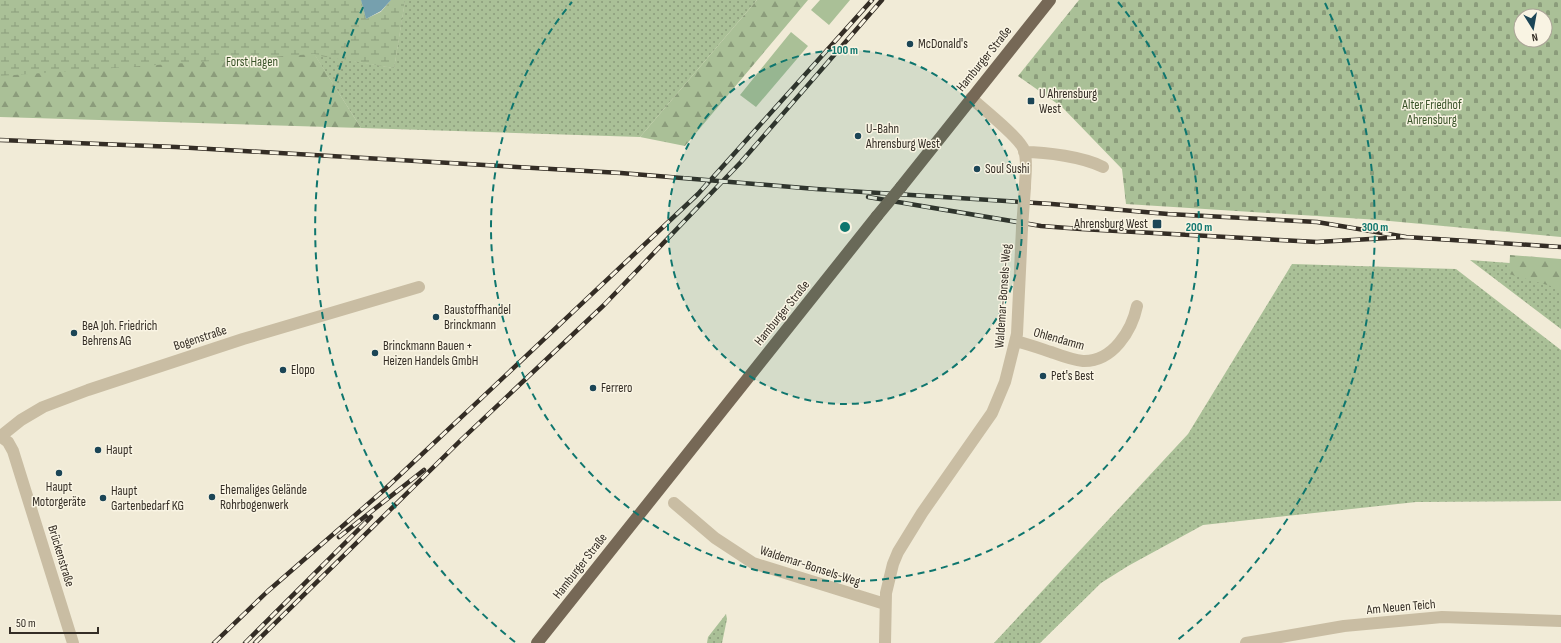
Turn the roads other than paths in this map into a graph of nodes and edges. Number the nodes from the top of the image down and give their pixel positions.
1 (1050, 0) edge
2 (971, 98) junction
3 (1024, 152) junction
4 (1103, 167) dead end
5 (419, 286) dead end
6 (1137, 306) dead end
7 (1016, 341) junction
8 (0, 436) edge
9 (674, 503) dead end
10 (885, 604) junction
11 (1561, 621) edge
12 (73, 643) edge
13 (537, 643) edge
14 (885, 643) edge
15 (1246, 643) edge

1 - 2 main road, Hamburger Straße
2 - 3 street
2 - 13 main road, Hamburger Straße, bridge
3 - 4 street
3 - 7 street, Waldemar-Bonsels-Weg, bridge
5 - 8 street, Bogenstraße
6 - 7 street, Ohlendamm
7 - 10 street, Waldemar-Bonsels-Weg
8 - 12 street, Brückenstraße
9 - 10 street, Waldemar-Bonsels-Weg
10 - 14 street, Waldemar-Bonsels-Weg
11 - 15 street, Am Neuen Teich

